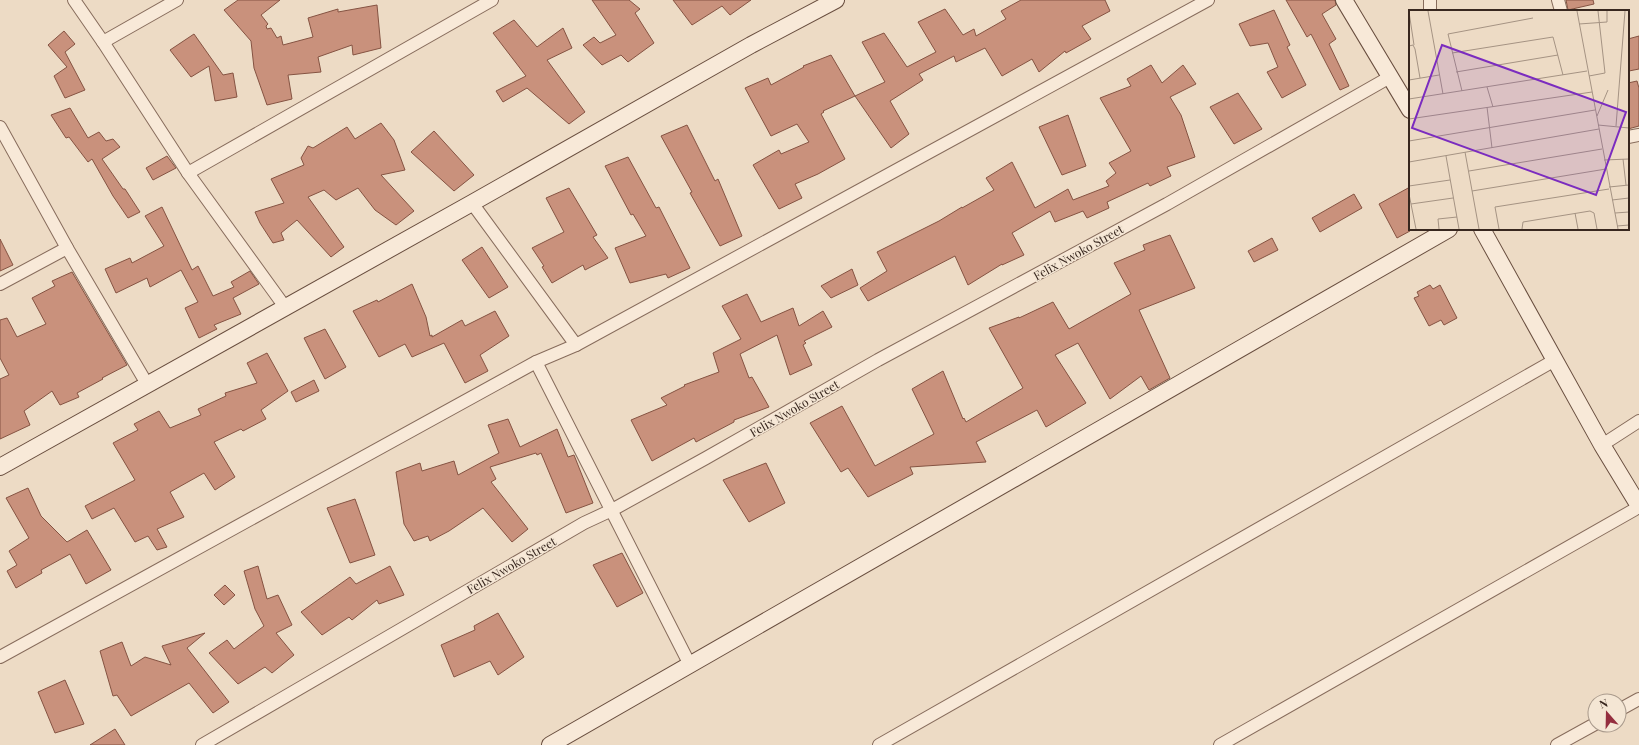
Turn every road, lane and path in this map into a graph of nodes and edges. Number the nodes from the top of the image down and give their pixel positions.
1 (74, 0) edge
2 (177, 0) edge
3 (492, 0) edge
4 (836, 0) edge
5 (1208, 0) edge
6 (1344, 0) edge
7 (1558, 0) edge
8 (1561, 10) edge
9 (103, 42) junction
10 (1390, 77) junction
11 (1409, 108) edge
12 (0, 127) edge
13 (1639, 135) edge
14 (1629, 137) edge
15 (188, 173) junction
16 (472, 203) junction
17 (1447, 230) edge
18 (1483, 230) edge
19 (67, 248) junction
20 (0, 284) edge
21 (285, 307) junction
22 (576, 345) junction
23 (1556, 360) junction
24 (536, 362) junction
25 (147, 384) junction
26 (1639, 421) edge
27 (1602, 445) junction
28 (0, 467) edge
29 (1639, 506) edge
30 (612, 510) junction
31 (0, 657) edge
32 (690, 665) junction
33 (1639, 699) edge
34 (1627, 706) edge
35 (1587, 728) edge
36 (202, 745) edge
37 (550, 745) edge
38 (879, 745) edge
39 (1220, 745) edge
40 (1557, 745) edge

1 - 9 street
2 - 9 street
3 - 15 street
4 - 16 street
5 - 22 street
6 - 10 street
7 - 8 street
9 - 15 street
10 - 11 street
10 - 30 street, Felix Nwoko Street
12 - 19 street
13 - 14 street
15 - 21 street
16 - 21 street
16 - 22 street
17 - 32 street
18 - 23 street
19 - 20 street
19 - 25 street
21 - 25 street
22 - 24 street
23 - 27 street
23 - 38 street
24 - 30 street
24 - 31 street
25 - 28 street
26 - 27 street
27 - 29 street
29 - 39 street
30 - 32 street
30 - 36 street, Felix Nwoko Street
32 - 37 street
33 - 34 street
35 - 40 street

